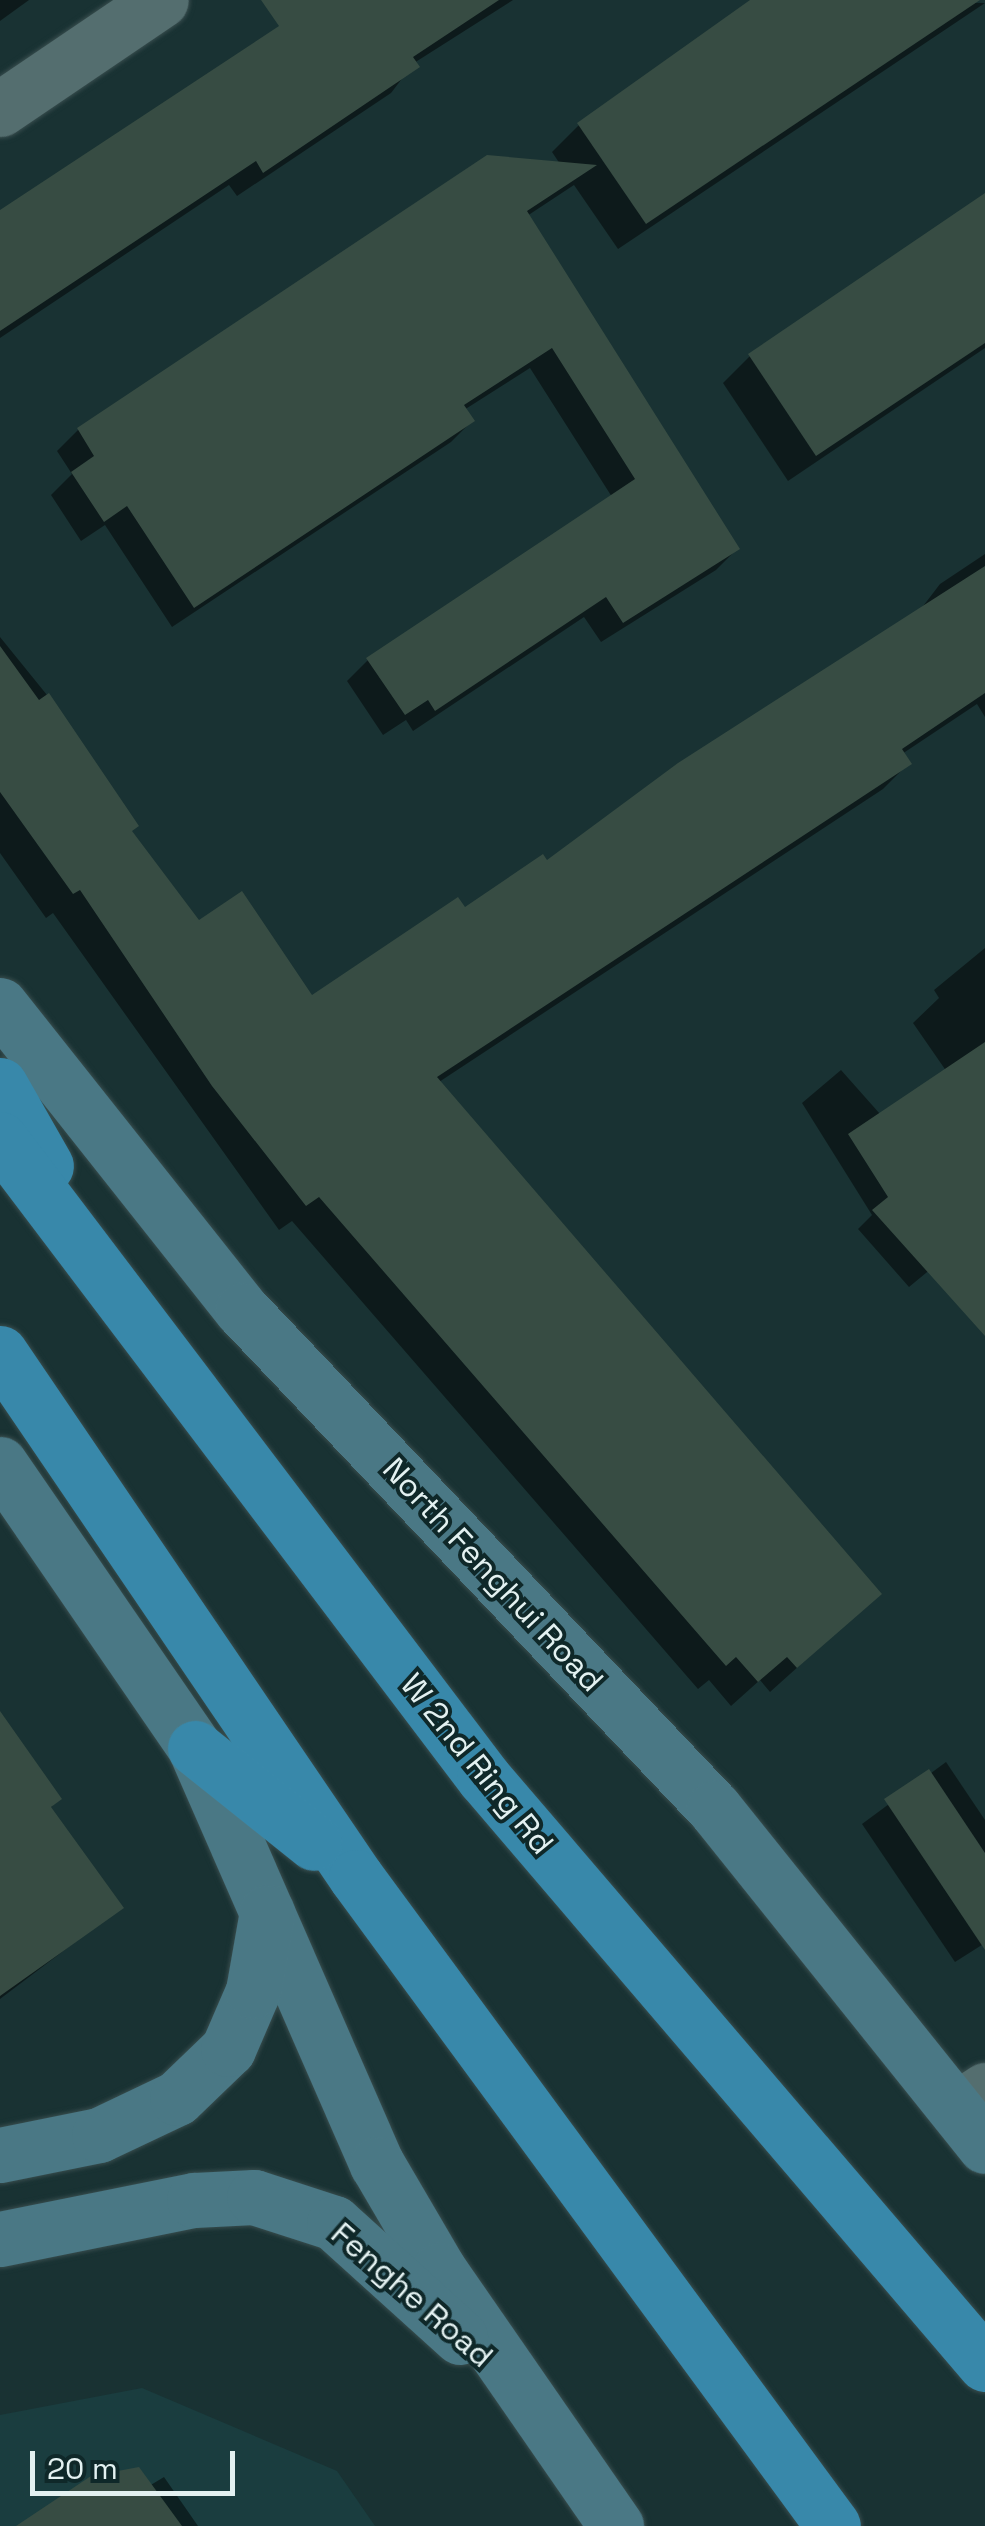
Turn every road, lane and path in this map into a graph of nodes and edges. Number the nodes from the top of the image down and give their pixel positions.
1 (161, 0) edge
2 (0, 109) edge
3 (0, 1004) edge
4 (0, 1085) edge
5 (0, 1139) edge
6 (124, 1303) junction
7 (0, 1353) edge
8 (0, 1464) edge
9 (194, 1748) junction
10 (356, 1877) junction
11 (267, 1912) junction
12 (975, 2115) edge
13 (0, 2155) edge
14 (0, 2238) edge
15 (985, 2364) edge
16 (523, 2391) junction
17 (616, 2526) edge
18 (833, 2526) edge

1 - 2 street
3 - 12 main road, North Fenghui Road
4 - 6 highway
5 - 6 highway, W 2nd Ring Rd
6 - 15 highway, W 2nd Ring Rd
7 - 10 highway
8 - 9 main road
9 - 10 highway
9 - 11 main road
10 - 18 highway
11 - 13 main road
11 - 16 main road
14 - 16 main road, Fenghe Road
16 - 17 main road

